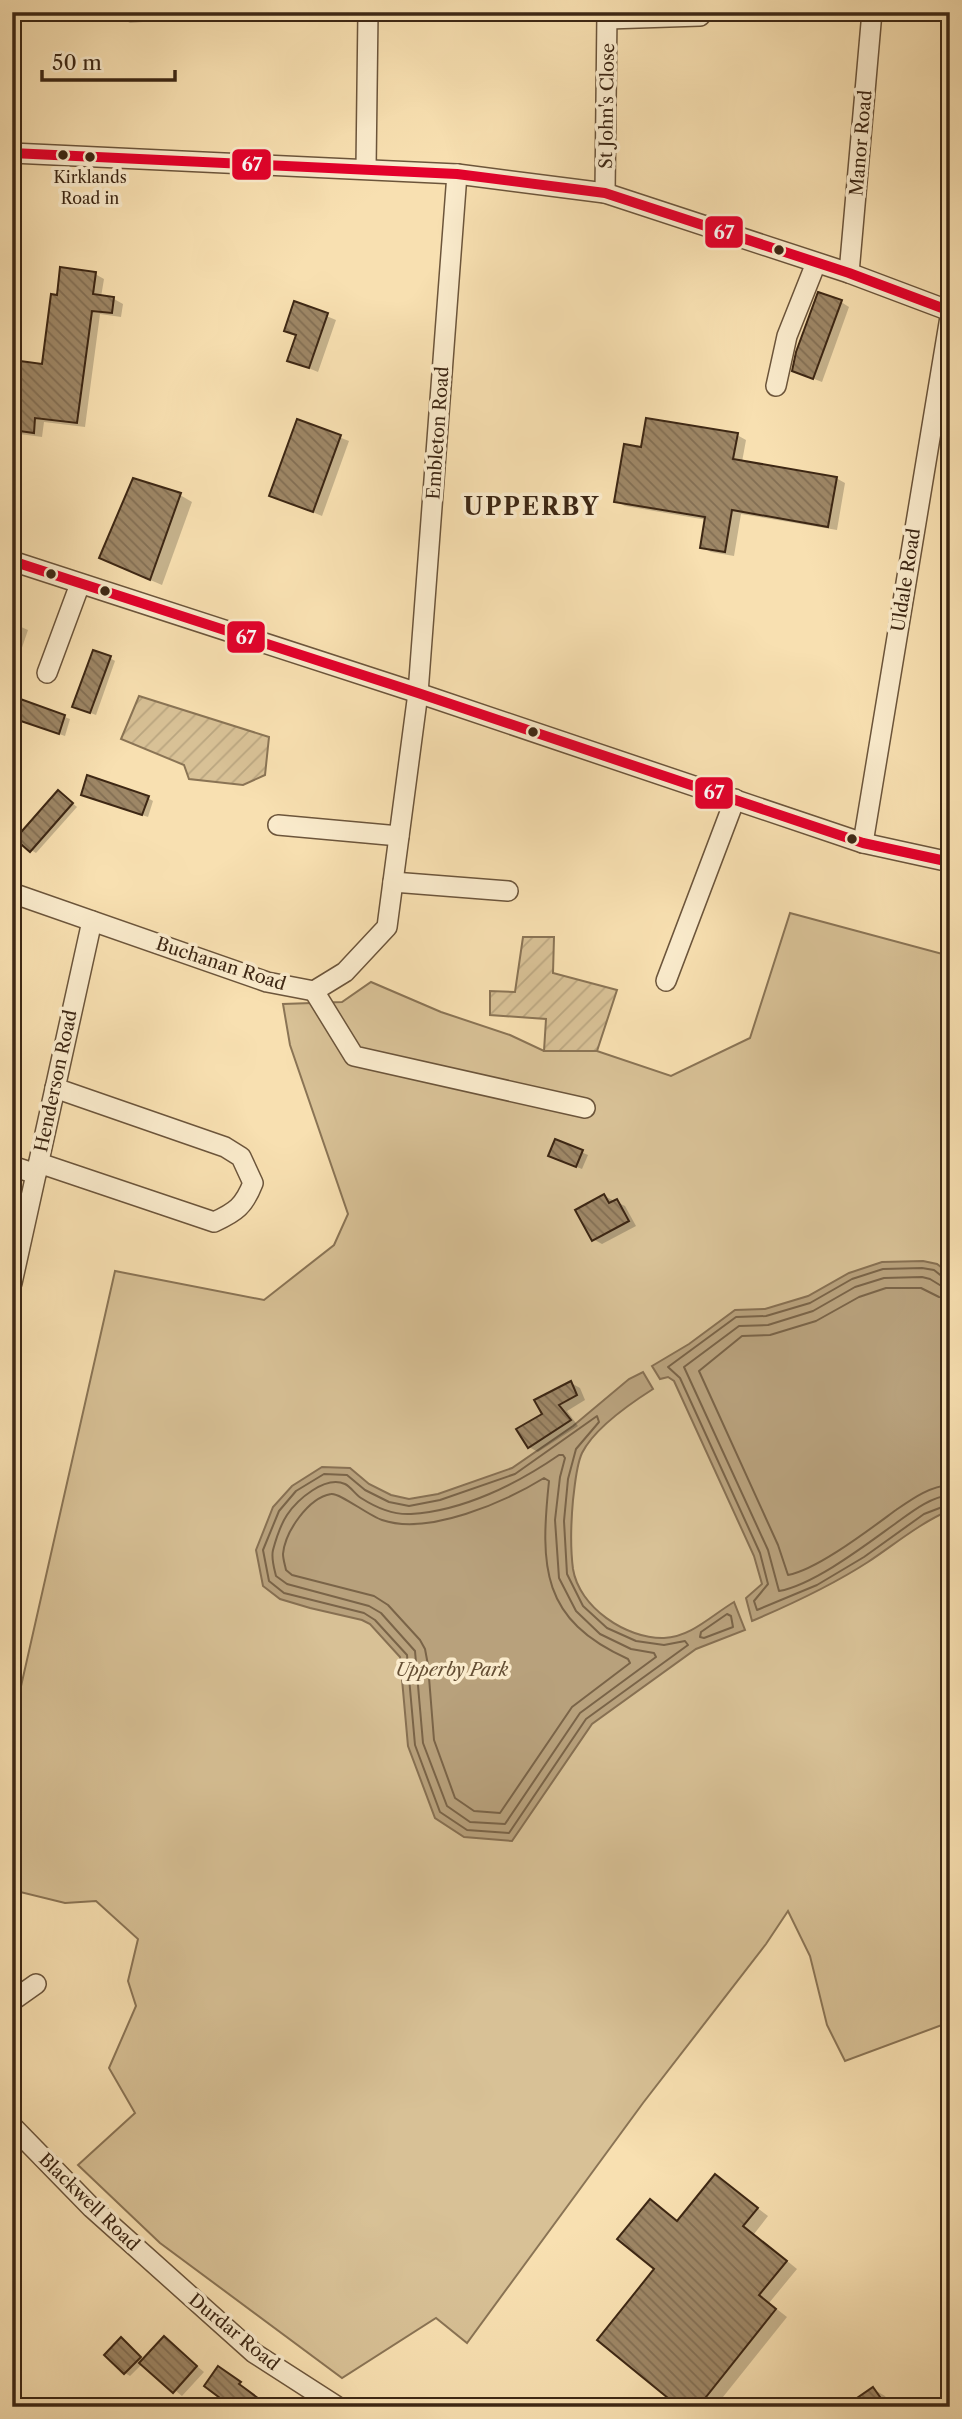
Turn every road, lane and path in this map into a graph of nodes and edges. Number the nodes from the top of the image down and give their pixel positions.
1 (368, 12) edge
2 (872, 12) edge
3 (608, 15) edge
4 (700, 16) dead end
5 (12, 153) edge
6 (366, 168) junction
7 (457, 174) junction
8 (605, 193) junction
9 (816, 263) junction
10 (849, 273) junction
11 (950, 311) edge
12 (950, 317) edge
13 (776, 386) dead end
14 (12, 561) edge
15 (80, 584) junction
16 (47, 673) dead end
17 (418, 693) junction
18 (735, 799) junction
19 (278, 825) dead end
20 (399, 836) junction
21 (863, 843) junction
22 (950, 862) edge
23 (393, 883) junction
24 (508, 891) dead end
25 (12, 893) edge
26 (92, 920) junction
27 (666, 981) dead end
28 (314, 991) junction
29 (55, 1088) junction
30 (586, 1108) dead end
31 (12, 1166) edge
32 (38, 1168) junction
33 (12, 1283) edge
34 (36, 1984) dead end
35 (12, 2001) edge
36 (14, 2131) edge
37 (167, 2277) joint
38 (338, 2407) edge

1 - 6 street
2 - 10 street, Manor Road
3 - 4 street, St John's Close
3 - 8 street, St John's Close
5 - 6 street
6 - 7 street
7 - 8 street
7 - 17 street, Embleton Road
8 - 9 street
9 - 10 street
9 - 13 street
10 - 11 street
12 - 21 street, Uldale Road
14 - 15 street
15 - 16 street
15 - 17 street
17 - 18 street
17 - 20 street
18 - 21 street
18 - 27 street
19 - 20 street
20 - 23 street
21 - 22 street
23 - 24 street
23 - 28 street
25 - 26 street, Buchanan Road
26 - 28 street, Buchanan Road
26 - 29 street, Henderson Road
28 - 30 street
29 - 32 street, Henderson Road
29 - 32 street
31 - 32 street
32 - 33 street, Henderson Road
34 - 35 street
36 - 37 street, Blackwell Road
37 - 38 street, Durdar Road

